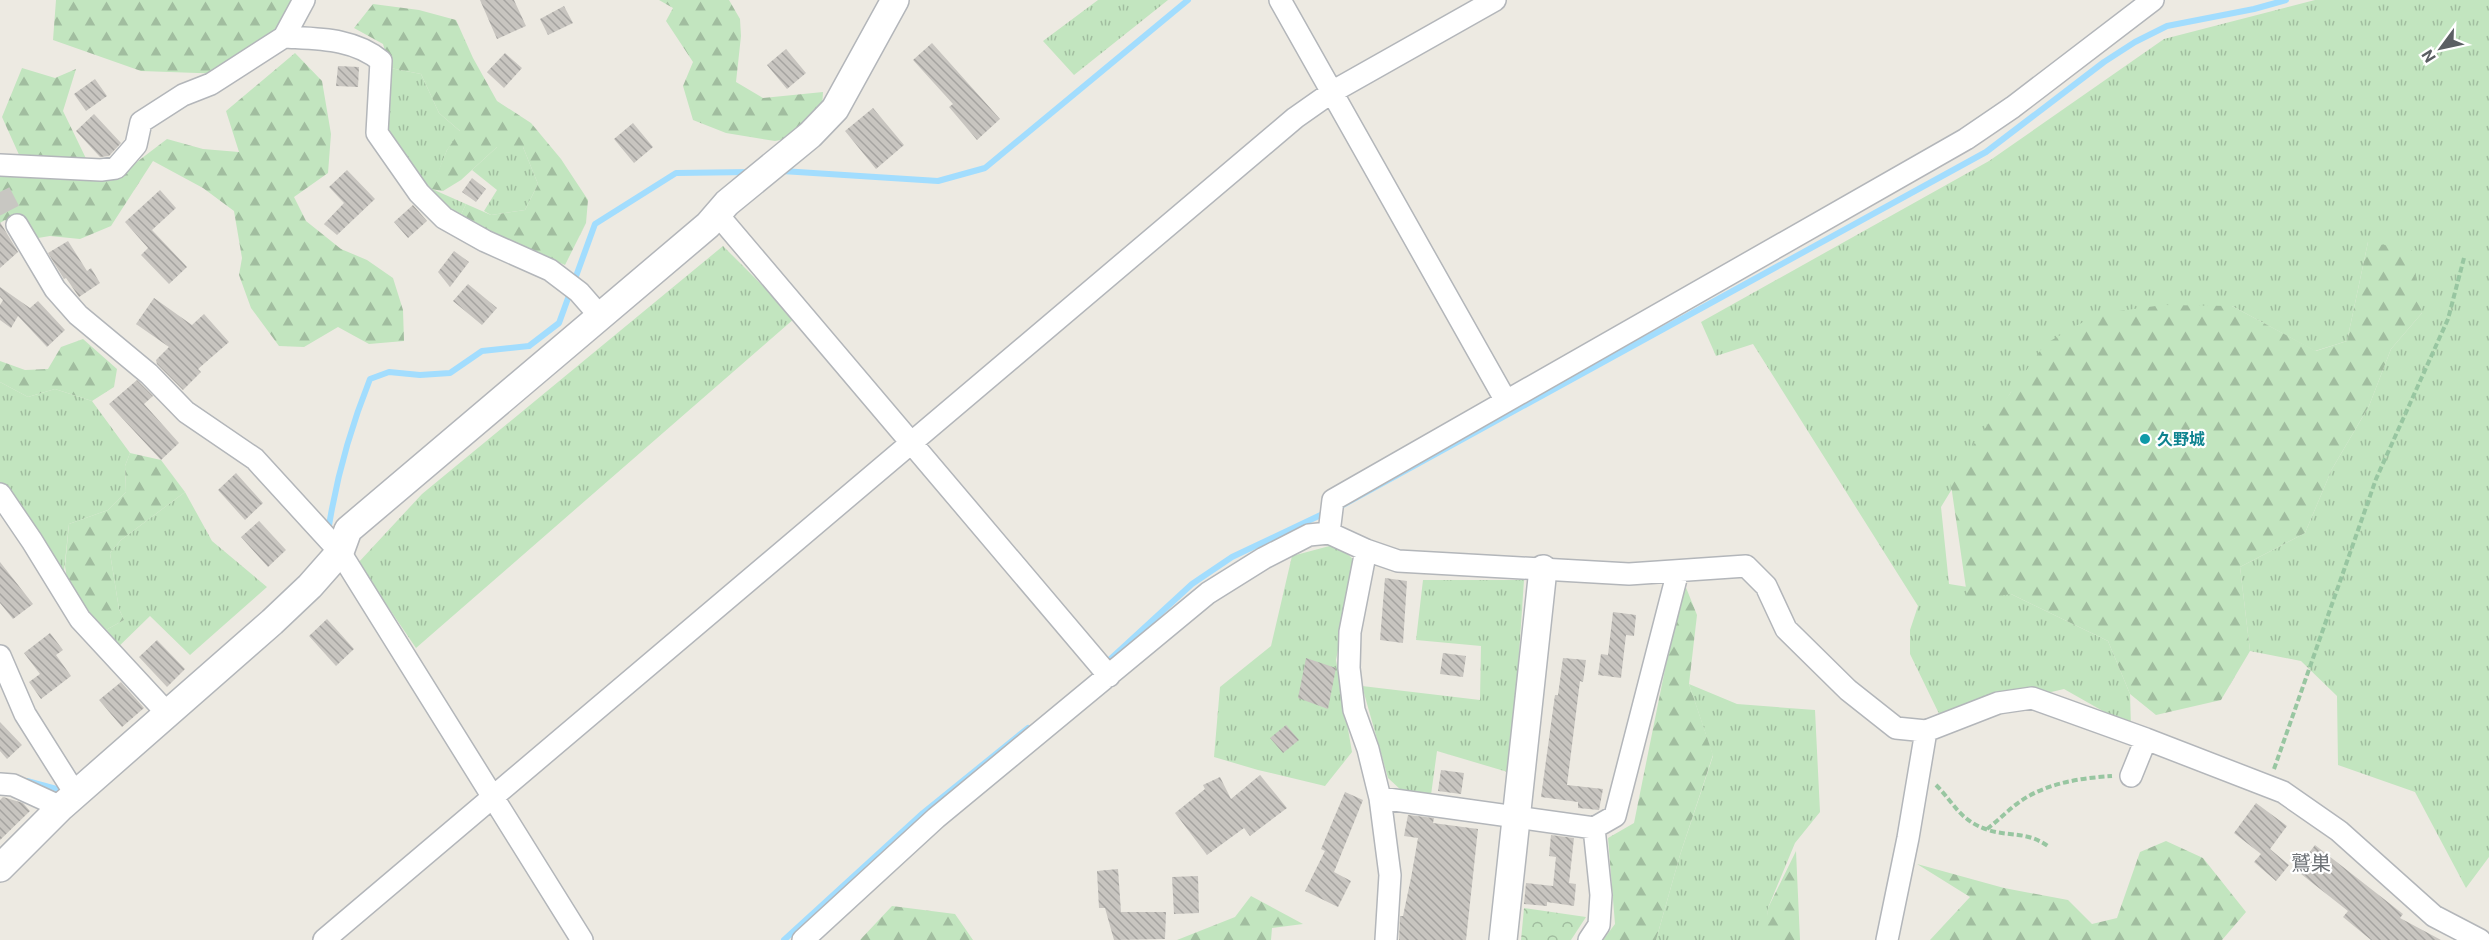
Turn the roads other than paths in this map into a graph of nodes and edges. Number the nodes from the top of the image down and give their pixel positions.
1 (304, 0) edge
2 (895, 0) edge
3 (1280, 0) edge
4 (1495, 0) edge
5 (2141, 3) edge
6 (284, 37) junction
7 (1332, 92) junction
8 (0, 165) edge
9 (718, 215) junction
10 (17, 225) tunnel mouth
11 (600, 316) junction
12 (1506, 401) junction
13 (911, 441) junction
14 (0, 494) edge
15 (1329, 533) junction
16 (1366, 550) junction
17 (340, 552) junction
18 (1543, 569) junction
19 (1678, 571) junction
20 (0, 657) edge
21 (1109, 676) junction
22 (168, 714) junction
23 (1926, 731) junction
24 (2146, 739) junction
25 (2131, 776) road end
26 (0, 784) edge
27 (493, 796) junction
28 (1380, 798) junction
29 (68, 801) junction
30 (1517, 817) junction
31 (1594, 828) junction
32 (0, 868) edge
33 (324, 940) edge
34 (582, 940) edge
35 (803, 940) edge
36 (1386, 940) edge
37 (1503, 940) edge
38 (1589, 940) edge
39 (1887, 940) edge
40 (2480, 940) edge

1 - 6 street
2 - 9 street
3 - 7 street
4 - 7 street
5 - 12 street
6 - 8 street
6 - 11 street
7 - 12 street
7 - 13 street
9 - 11 street
9 - 13 street
10 - 17 street
11 - 17 street
12 - 15 street
13 - 21 street
13 - 27 street
14 - 22 street
15 - 16 street
15 - 21 street
16 - 18 street
16 - 28 street
17 - 22 street
17 - 27 street
18 - 19 street
18 - 30 street
19 - 23 street
19 - 31 street
20 - 29 street
21 - 35 street
22 - 29 street
23 - 24 street
23 - 39 street
24 - 25 street
24 - 40 street
26 - 29 street
27 - 33 street
27 - 34 street
28 - 30 street
28 - 36 street
29 - 32 street
30 - 31 street
30 - 37 street
31 - 38 street

